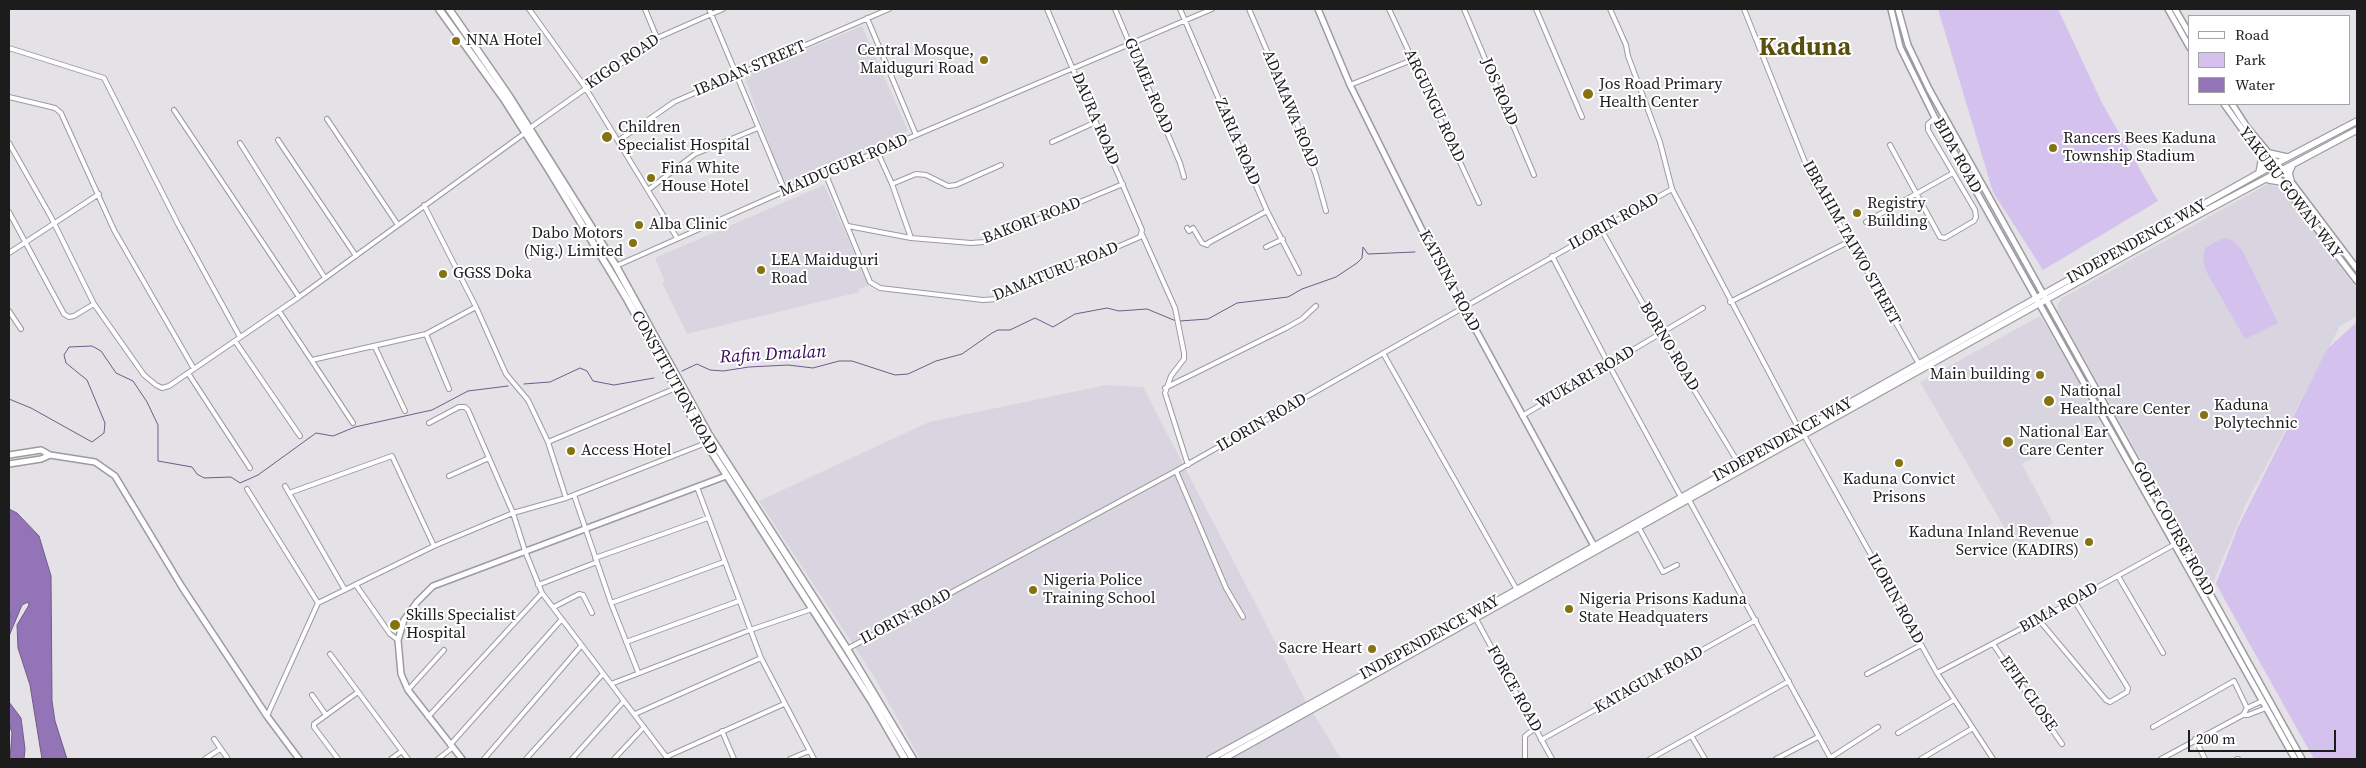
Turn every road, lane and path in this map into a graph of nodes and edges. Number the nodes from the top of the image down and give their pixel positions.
1 (439, 9) edge
2 (449, 9) edge
3 (529, 9) edge
4 (644, 9) edge
5 (709, 9) edge
6 (723, 9) edge
7 (889, 9) edge
8 (1047, 9) edge
9 (1115, 9) edge
10 (1180, 9) edge
11 (1212, 9) edge
12 (1249, 9) edge
13 (1318, 9) edge
14 (1390, 9) edge
15 (1464, 9) edge
16 (1536, 9) edge
17 (1610, 9) edge
18 (1744, 9) edge
19 (1891, 9) edge
20 (1898, 9) edge
21 (2168, 9) edge
22 (2175, 9) edge
23 (712, 14) junction
24 (867, 18) junction
25 (1185, 21) junction
26 (2188, 32) edge
27 (657, 38) junction
28 (2188, 44) edge
29 (1130, 45) junction
30 (9, 48) edge
31 (1911, 53) junction
32 (1904, 56) junction
33 (1412, 60) junction
34 (1074, 68) junction
35 (736, 75) junction
36 (1350, 85) junction
37 (586, 87) junction
38 (9, 97) edge
39 (2225, 105) edge
40 (2233, 105) edge
41 (174, 110) dead end
42 (1582, 117) dead end
43 (1936, 118) junction
44 (328, 119) dead end
45 (2357, 121) edge
46 (1096, 122) junction
47 (758, 128) junction
48 (2357, 130) edge
49 (528, 131) junction
50 (916, 135) junction
51 (278, 140) dead end
52 (618, 141) junction
53 (1052, 142) dead end
54 (9, 143) edge
55 (240, 143) dead end
56 (1890, 145) dead end
57 (877, 151) junction
58 (2269, 153) junction
59 (2262, 157) junction
60 (2289, 157) junction
61 (2277, 163) junction
62 (2293, 164) junction
63 (1001, 165) dead end
64 (2269, 168) junction
65 (2283, 170) junction
66 (1953, 173) junction
67 (2259, 173) junction
68 (826, 175) junction
69 (1534, 175) dead end
70 (2275, 175) junction
71 (1184, 177) dead end
72 (2264, 180) junction
73 (2290, 181) junction
74 (2281, 182) junction
75 (892, 184) junction
76 (1123, 184) junction
77 (1672, 189) junction
78 (648, 190) junction
79 (784, 191) junction
80 (100, 194) junction
81 (1916, 194) junction
82 (1479, 202) dead end
83 (424, 205) junction
84 (1267, 211) junction
85 (1326, 211) dead end
86 (9, 212) edge
87 (1866, 222) dead end
88 (55, 225) junction
89 (398, 225) junction
90 (848, 226) junction
91 (1187, 228) dead end
92 (1601, 229) junction
93 (1142, 232) junction
94 (677, 238) junction
95 (911, 238) junction
96 (1283, 239) junction
97 (25, 242) junction
98 (1850, 242) junction
99 (1266, 247) dead end
100 (9, 253) edge
101 (356, 256) junction
102 (1552, 256) junction
103 (616, 266) junction
104 (2357, 269) edge
105 (1299, 272) dead end
106 (325, 278) junction
107 (2357, 281) edge
108 (299, 296) junction
109 (2041, 299) junction
110 (1730, 302) junction
111 (94, 304) junction
112 (1316, 306) dead end
113 (476, 307) junction
114 (1463, 308) junction
115 (1702, 308) dead end
116 (9, 311) edge
117 (279, 311) junction
118 (21, 329) dead end
119 (426, 334) junction
120 (1660, 334) junction
121 (240, 338) junction
122 (235, 341) junction
123 (375, 347) junction
124 (1383, 353) junction
125 (312, 360) junction
126 (1919, 364) junction
127 (1609, 365) junction
128 (668, 366) junction
129 (194, 369) junction
130 (188, 373) junction
131 (674, 376) junction
132 (676, 388) junction
133 (1165, 388) junction
134 (449, 389) dead end
135 (406, 411) dead end
136 (1521, 416) junction
137 (429, 422) dead end
138 (353, 423) dead end
139 (1802, 433) junction
140 (300, 436) dead end
141 (548, 442) junction
142 (706, 443) junction
143 (9, 455) edge
144 (50, 455) junction
145 (489, 458) junction
146 (9, 464) edge
147 (1739, 464) junction
148 (1188, 465) junction
149 (250, 468) dead end
150 (1176, 472) junction
151 (449, 476) dead end
152 (726, 476) junction
153 (285, 486) dead end
154 (698, 486) junction
155 (247, 489) dead end
156 (289, 493) junction
157 (574, 496) junction
158 (1681, 496) junction
159 (566, 498) junction
160 (1688, 500) junction
161 (513, 513) junction
162 (708, 518) junction
163 (586, 528) junction
164 (1639, 528) junction
165 (772, 540) junction
166 (2177, 543) junction
167 (434, 546) junction
168 (1594, 546) junction
169 (524, 551) junction
170 (596, 560) junction
171 (724, 562) junction
172 (1677, 565) dead end
173 (2118, 576) junction
174 (538, 584) junction
175 (356, 585) junction
176 (345, 590) junction
177 (1517, 590) junction
178 (542, 593) junction
179 (2074, 600) junction
180 (739, 601) junction
181 (318, 603) junction
182 (611, 603) junction
183 (554, 607) junction
184 (812, 608) junction
185 (592, 613) dead end
186 (1243, 618) dead end
187 (562, 619) junction
188 (1476, 619) junction
189 (1756, 620) junction
190 (2039, 620) junction
191 (750, 630) junction
192 (398, 640) junction
193 (626, 642) junction
194 (1993, 644) junction
195 (1921, 645) junction
196 (581, 646) junction
197 (847, 649) junction
198 (444, 650) dead end
199 (2163, 653) dead end
200 (330, 654) dead end
201 (761, 658) junction
202 (638, 672) junction
203 (1937, 673) junction
204 (1866, 674) dead end
205 (602, 675) junction
206 (1789, 681) junction
207 (610, 684) junction
208 (408, 690) junction
209 (358, 692) junction
210 (312, 695) dead end
211 (1954, 700) junction
212 (2262, 700) junction
213 (623, 702) junction
214 (784, 704) junction
215 (2247, 708) junction
216 (2266, 708) junction
217 (635, 714) junction
218 (326, 715) junction
219 (2243, 715) junction
220 (267, 716) junction
221 (428, 717) junction
222 (644, 727) junction
223 (1878, 727) dead end
224 (2153, 727) dead end
225 (1973, 728) junction
226 (1534, 729) junction
227 (722, 731) junction
228 (1898, 733) dead end
229 (1692, 737) junction
230 (1818, 737) junction
231 (214, 738) dead end
232 (2195, 739) junction
233 (1542, 740) junction
234 (2062, 744) dead end
235 (451, 746) junction
236 (220, 749) junction
237 (402, 751) junction
238 (809, 751) junction
239 (667, 758) edge
240 (1830, 758) edge
241 (1992, 758) edge
242 (205, 759) edge
243 (228, 759) edge
244 (299, 759) edge
245 (338, 759) edge
246 (391, 759) edge
247 (408, 759) edge
248 (438, 759) edge
249 (462, 759) edge
250 (484, 759) edge
251 (526, 759) edge
252 (572, 759) edge
253 (614, 759) edge
254 (734, 759) edge
255 (790, 759) edge
256 (814, 759) edge
257 (905, 759) edge
258 (913, 759) edge
259 (1210, 759) edge
260 (1223, 759) edge
261 (1525, 759) edge
262 (1552, 759) edge
263 (1651, 759) edge
264 (1705, 759) edge
265 (1776, 759) edge
266 (1921, 759) edge
267 (1986, 759) edge
268 (2161, 759) edge
269 (2205, 759) edge
270 (2295, 759) edge
271 (2302, 759) edge

1 - 49 main road, CONSTITUTION ROAD
2 - 49 main road, CONSTITUTION ROAD
3 - 37 street
4 - 27 street
5 - 23 street
6 - 23 street, KIGO ROAD
7 - 24 street, IBADAN STREET
8 - 34 street, DAURA ROAD
9 - 29 street, GUMEL ROAD
10 - 25 street, ZARIA ROAD
11 - 25 street, MAIDUGURI ROAD
12 - 85 street, ADAMAWA ROAD
13 - 36 street, KATSINA ROAD
14 - 33 street, ARGUNGU ROAD
15 - 69 street, JOS ROAD
16 - 42 street
17 - 77 street, ILORIN ROAD
18 - 98 street, IBRAHIM TAIWO STREET
19 - 32 street, BIDA ROAD
20 - 31 street, BIDA ROAD
21 - 28 street
22 - 26 street
23 - 27 street, KIGO ROAD
23 - 35 street
24 - 35 street, IBADAN STREET
24 - 50 street
25 - 29 street, MAIDUGURI ROAD
25 - 84 street, ZARIA ROAD
27 - 37 street, KIGO ROAD
29 - 34 street, MAIDUGURI ROAD
29 - 71 street, GUMEL ROAD
30 - 121 street
31 - 32 street
31 - 109 street, BIDA ROAD
32 - 43 street, BIDA ROAD
33 - 36 street
33 - 82 street, ARGUNGU ROAD
34 - 46 street, DAURA ROAD
34 - 50 street, MAIDUGURI ROAD
35 - 47 street
35 - 52 street, IBADAN STREET
36 - 114 street, KATSINA ROAD
37 - 49 street, KIGO ROAD
37 - 52 street
38 - 80 street
39 - 59 street, YAKUBU GOWAN WAY
40 - 58 street, YAKUBU GOWAN WAY
41 - 108 street
43 - 66 street
43 - 109 street, BIDA ROAD
44 - 89 street
45 - 60 main road, INDEPENDENCE WAY
46 - 53 street
46 - 76 street, DAURA ROAD
47 - 78 street
47 - 79 street
48 - 62 main road, INDEPENDENCE WAY
49 - 83 street, KIGO ROAD
49 - 103 main road, CONSTITUTION ROAD
49 - 128 main road, CONSTITUTION ROAD
50 - 57 street, MAIDUGURI ROAD
51 - 101 street
52 - 78 street
54 - 88 street, KIGO ROAD
55 - 106 street
56 - 81 street
57 - 68 street, MAIDUGURI ROAD
57 - 75 street
58 - 60 main road
58 - 61 street, YAKUBU GOWAN WAY
59 - 64 street, YAKUBU GOWAN WAY
59 - 67 main road
60 - 61 main road, INDEPENDENCE WAY
61 - 64 main road, INDEPENDENCE WAY
61 - 65 street, YAKUBU GOWAN WAY
62 - 65 main road, INDEPENDENCE WAY
62 - 73 main road
63 - 75 street
64 - 67 main road, INDEPENDENCE WAY
64 - 70 street, YAKUBU GOWAN WAY
65 - 70 main road, INDEPENDENCE WAY
65 - 73 street, YAKUBU GOWAN WAY
66 - 81 street
66 - 81 street
67 - 109 main road, INDEPENDENCE WAY
68 - 79 street, MAIDUGURI ROAD
68 - 90 street, DAMATURU ROAD
70 - 72 main road, INDEPENDENCE WAY
70 - 74 street, YAKUBU GOWAN WAY
72 - 74 main road
72 - 109 main road, INDEPENDENCE WAY
73 - 104 street, YAKUBU GOWAN WAY
74 - 107 street, YAKUBU GOWAN WAY
75 - 95 street
76 - 93 street, DAURA ROAD
76 - 95 street, BAKORI ROAD
77 - 92 street, ILORIN ROAD
77 - 110 street, ILORIN ROAD
78 - 94 street
79 - 94 street, MAIDUGURI ROAD
80 - 88 street
80 - 129 street
81 - 87 street
83 - 89 street, KIGO ROAD
83 - 113 street
84 - 91 street
84 - 96 street, ZARIA ROAD
86 - 97 street
88 - 97 street
88 - 111 street, KIGO ROAD
89 - 101 street, KIGO ROAD
90 - 93 street, DAMATURU ROAD
90 - 95 street, BAKORI ROAD
92 - 102 street, ILORIN ROAD
92 - 120 street, BORNO ROAD
93 - 133 street, DAURA ROAD
94 - 103 street, MAIDUGURI ROAD
96 - 99 street
96 - 105 street, ZARIA ROAD
97 - 100 street
97 - 111 street
98 - 110 street
98 - 126 street, IBRAHIM TAIWO STREET
101 - 106 street, KIGO ROAD
102 - 114 street, ILORIN ROAD
102 - 127 street
103 - 128 main road, CONSTITUTION ROAD
106 - 108 street, KIGO ROAD
108 - 117 street, KIGO ROAD
109 - 126 main road, INDEPENDENCE WAY
109 - 139 main road, INDEPENDENCE WAY
109 - 166 street, GOLF COURSE ROAD
110 - 139 street, ILORIN ROAD
111 - 130 street, KIGO ROAD
112 - 133 street
113 - 119 street
113 - 141 street
114 - 124 street, ILORIN ROAD
114 - 136 street, KATSINA ROAD
115 - 120 street, WUKARI ROAD
116 - 118 street
117 - 121 street, KIGO ROAD
117 - 125 street
119 - 123 street
119 - 134 street
120 - 127 street, WUKARI ROAD
120 - 147 street, BORNO ROAD
121 - 122 street, KIGO ROAD
122 - 129 street, KIGO ROAD
122 - 140 street
123 - 125 street
123 - 135 street
124 - 148 street, ILORIN ROAD
124 - 177 street
125 - 138 street
126 - 139 main road, INDEPENDENCE WAY
127 - 136 street, WUKARI ROAD
127 - 158 street
128 - 131 main road, CONSTITUTION ROAD
129 - 130 street, KIGO ROAD
130 - 149 street
131 - 132 main road, CONSTITUTION ROAD
131 - 165 main road, CONSTITUTION ROAD
132 - 141 street
132 - 142 main road, CONSTITUTION ROAD
133 - 148 street
136 - 168 street, KATSINA ROAD
137 - 145 street
139 - 147 main road, INDEPENDENCE WAY
139 - 160 main road, INDEPENDENCE WAY
139 - 195 street, ILORIN ROAD
141 - 159 street
142 - 152 main road, CONSTITUTION ROAD
142 - 157 street
143 - 144 street
144 - 146 street
144 - 220 street
145 - 151 street
145 - 161 street
147 - 158 main road, INDEPENDENCE WAY
148 - 150 street, ILORIN ROAD
150 - 186 street
150 - 197 street, ILORIN ROAD
152 - 154 street
152 - 165 main road, CONSTITUTION ROAD
153 - 156 street
154 - 162 street
154 - 163 street
155 - 181 street
156 - 167 street
156 - 176 street
157 - 159 street
157 - 163 street
158 - 168 main road, INDEPENDENCE WAY
159 - 161 street
160 - 164 main road, INDEPENDENCE WAY
160 - 189 street
161 - 167 street
161 - 169 street
162 - 170 street
162 - 171 street
163 - 169 street
163 - 170 street
164 - 172 street
164 - 188 main road, INDEPENDENCE WAY
165 - 184 main road, CONSTITUTION ROAD
165 - 197 main road, CONSTITUTION ROAD
166 - 173 street, BIMA ROAD
166 - 212 street, GOLF COURSE ROAD
166 - 271 street, GOLF COURSE ROAD
167 - 175 street
168 - 177 main road, INDEPENDENCE WAY
169 - 174 street
169 - 192 street
170 - 174 street
170 - 182 street
171 - 180 street
171 - 182 street
173 - 179 street, BIMA ROAD
173 - 199 street
174 - 178 street
175 - 176 street
175 - 192 street
176 - 181 street
177 - 259 main road, INDEPENDENCE WAY
178 - 183 street
178 - 221 street
179 - 190 street, BIMA ROAD
179 - 190 street
180 - 191 street
180 - 193 street
181 - 220 street
182 - 193 street
183 - 185 street
183 - 187 street
184 - 191 street
184 - 257 main road, CONSTITUTION ROAD
187 - 196 street
187 - 235 street
188 - 226 street, FORCE ROAD
188 - 260 main road, INDEPENDENCE WAY
189 - 206 street
189 - 233 street, KATAGUM ROAD
190 - 194 street, BIMA ROAD
191 - 201 street
191 - 202 street
192 - 208 street
193 - 202 street
194 - 203 street, BIMA ROAD
194 - 234 street, EFIK CLOSE
195 - 203 street, ILORIN ROAD
195 - 204 street
196 - 205 street
196 - 250 street
197 - 258 main road, CONSTITUTION ROAD
198 - 208 street
200 - 209 street
201 - 214 street
201 - 217 street
202 - 207 street
203 - 211 street, ILORIN ROAD
205 - 207 street
205 - 251 street
206 - 229 street
206 - 230 street
207 - 213 street
208 - 221 street
209 - 218 street
209 - 237 street
210 - 218 street
211 - 225 street, ILORIN ROAD
211 - 228 street
212 - 215 street
212 - 216 street, GOLF COURSE ROAD
213 - 217 street
213 - 252 street
214 - 227 street
214 - 238 street
215 - 219 street
215 - 224 street
216 - 219 street
216 - 270 street, GOLF COURSE ROAD
217 - 222 street
218 - 245 street
219 - 232 street
220 - 244 street
221 - 235 street
222 - 239 street
222 - 253 street
223 - 240 street
225 - 241 street, ILORIN ROAD
225 - 266 street
226 - 233 street, FORCE ROAD
226 - 261 street
227 - 239 street
227 - 254 street
229 - 263 street
229 - 264 street
230 - 240 street
230 - 265 street
231 - 236 street
232 - 268 street
232 - 269 street
233 - 262 street, FORCE ROAD
235 - 248 street
235 - 249 street
236 - 242 street
236 - 243 street
237 - 246 street
237 - 247 street
238 - 255 street
238 - 256 street
241 - 267 street

